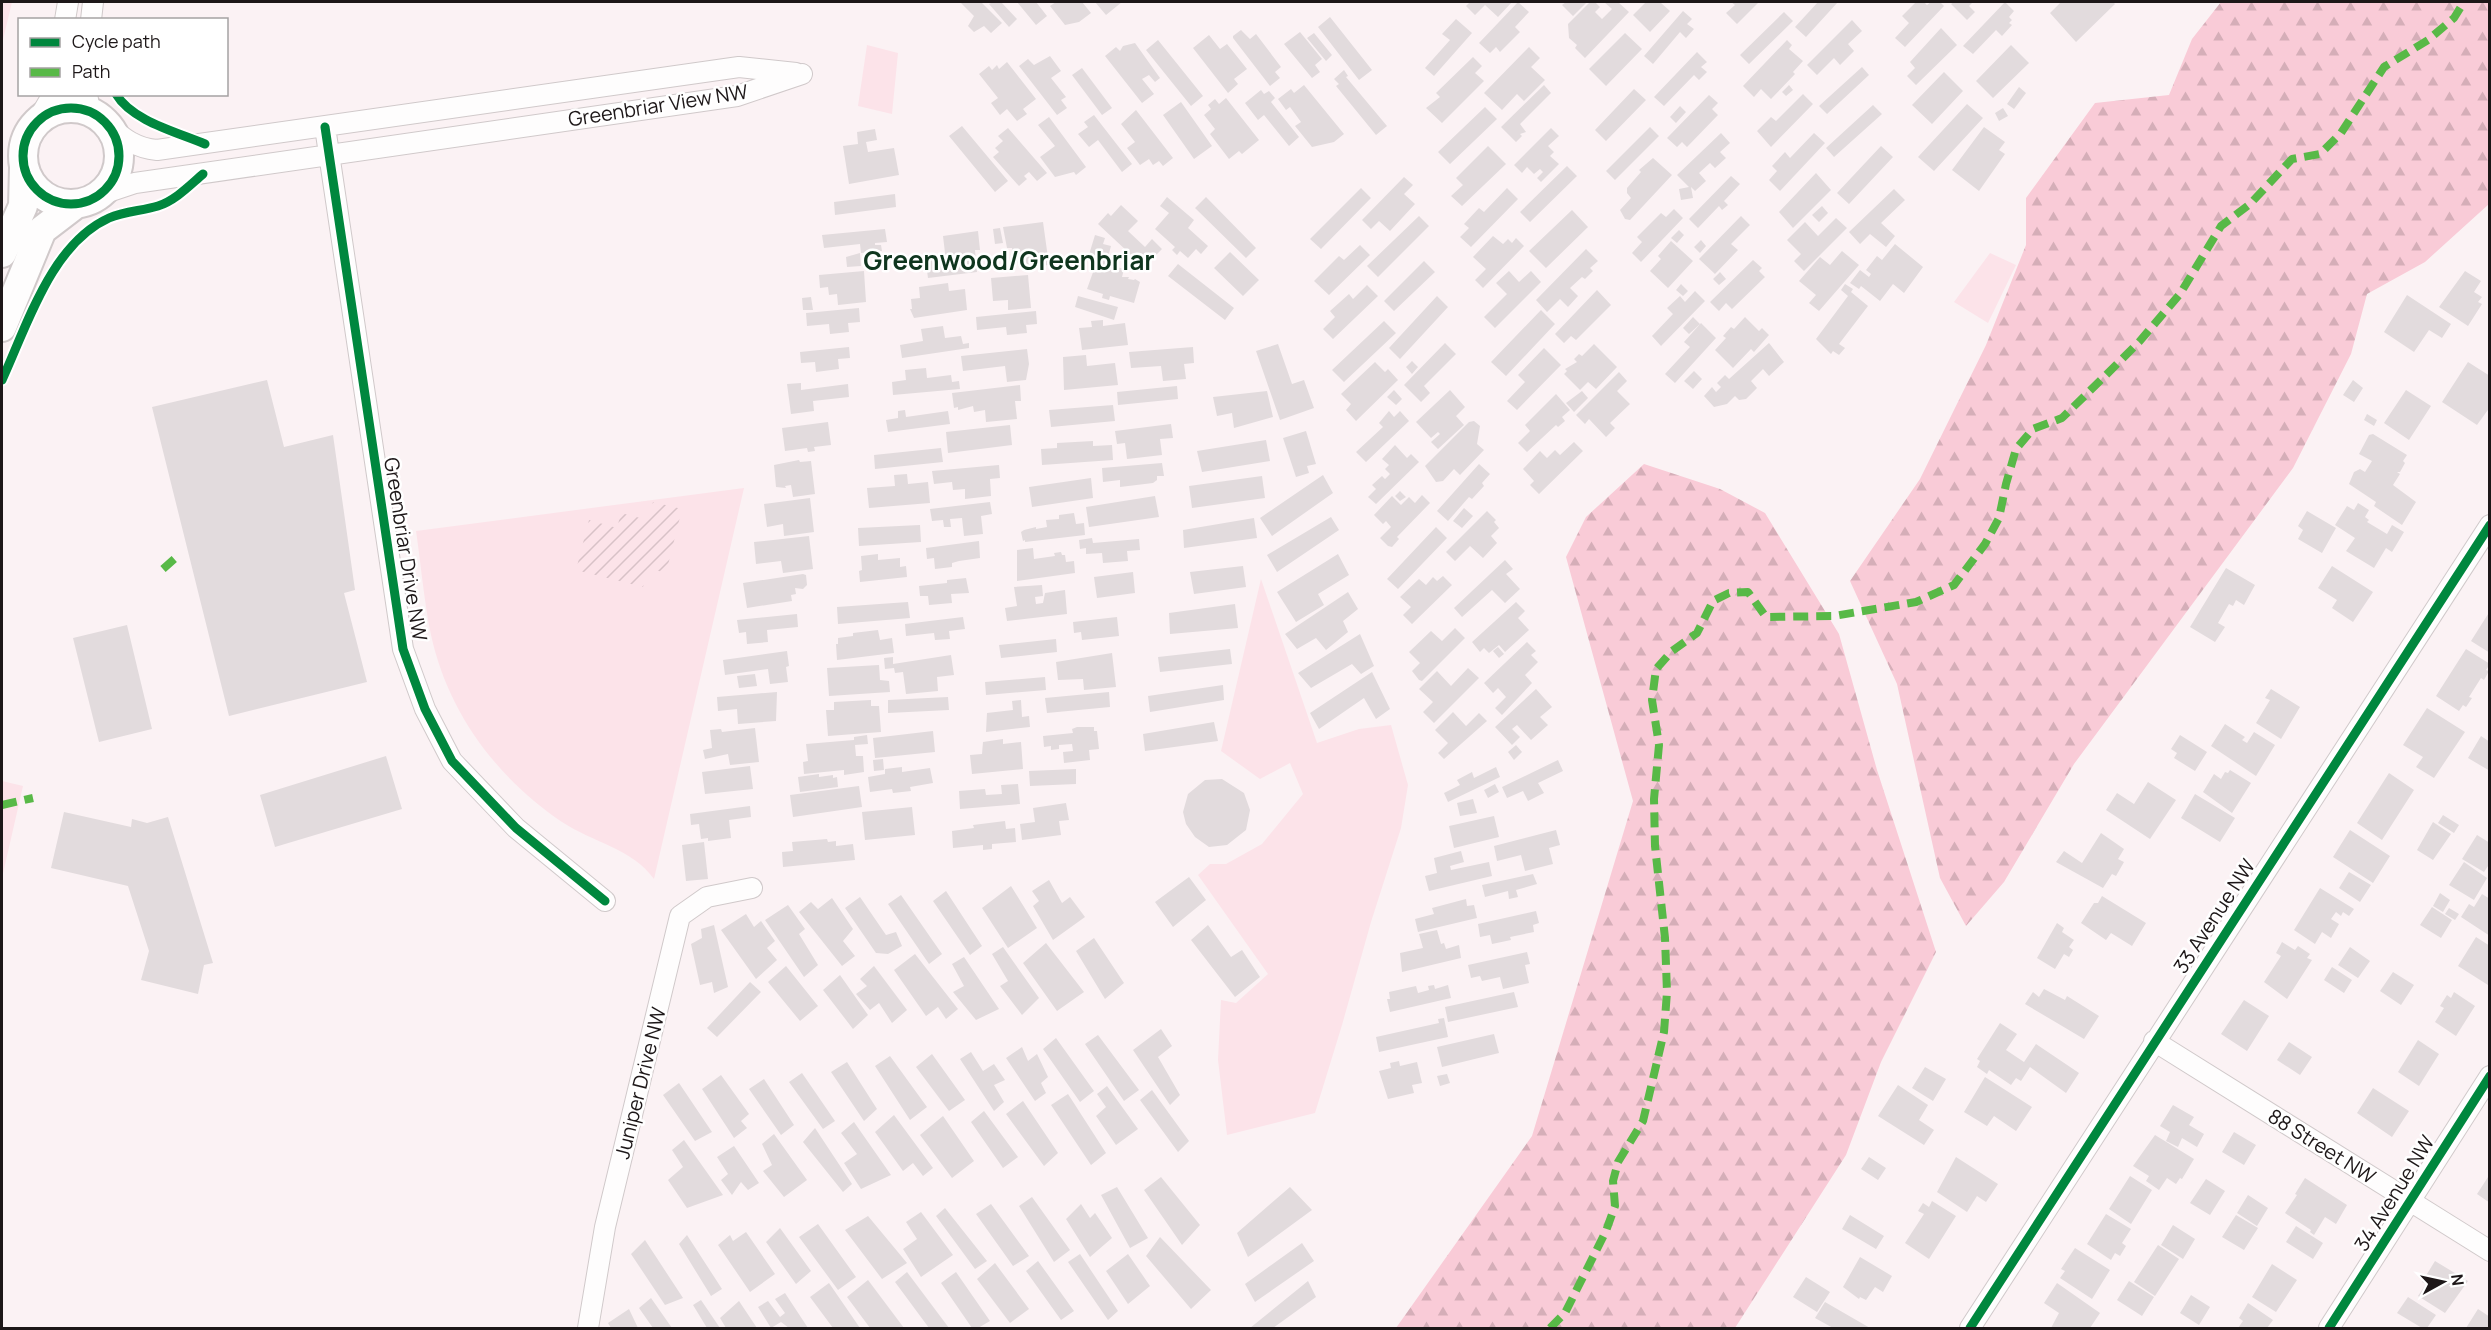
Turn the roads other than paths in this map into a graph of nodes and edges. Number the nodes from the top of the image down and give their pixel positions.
1 (68, 2) edge
2 (93, 2) edge
3 (65, 18) edge
4 (91, 18) edge
5 (52, 96) edge
6 (95, 110) edge
7 (36, 123) junction
8 (325, 127) junction
9 (329, 155) junction
10 (24, 168) junction
11 (87, 200) junction
12 (2, 254) edge
13 (2, 327) edge
14 (2490, 525) edge
15 (752, 888) dead end
16 (605, 901) dead end
17 (2154, 1041) junction
18 (2490, 1076) edge
19 (2410, 1202) junction
20 (2490, 1251) edge
21 (588, 1329) edge
22 (1970, 1329) edge
23 (2329, 1329) edge

1 - 3 street
2 - 4 street
5 - 7 street
6 - 7 street
6 - 8 street, Greenbriar View NW
6 - 11 street
7 - 10 street
8 - 9 street, Greenbriar Drive NW
8 - 9 street, Greenbriar View NW
9 - 11 street, Greenbriar View NW
9 - 16 street, Greenbriar Drive NW
10 - 11 street
10 - 12 street
11 - 13 street
14 - 17 street, 33 Avenue NW
15 - 21 street, Juniper Drive NW
17 - 19 street, 88 Street NW
17 - 22 street, 33 Avenue NW
18 - 19 street, 34 Avenue NW
19 - 20 street, 88 Street NW
19 - 23 street, 34 Avenue NW

